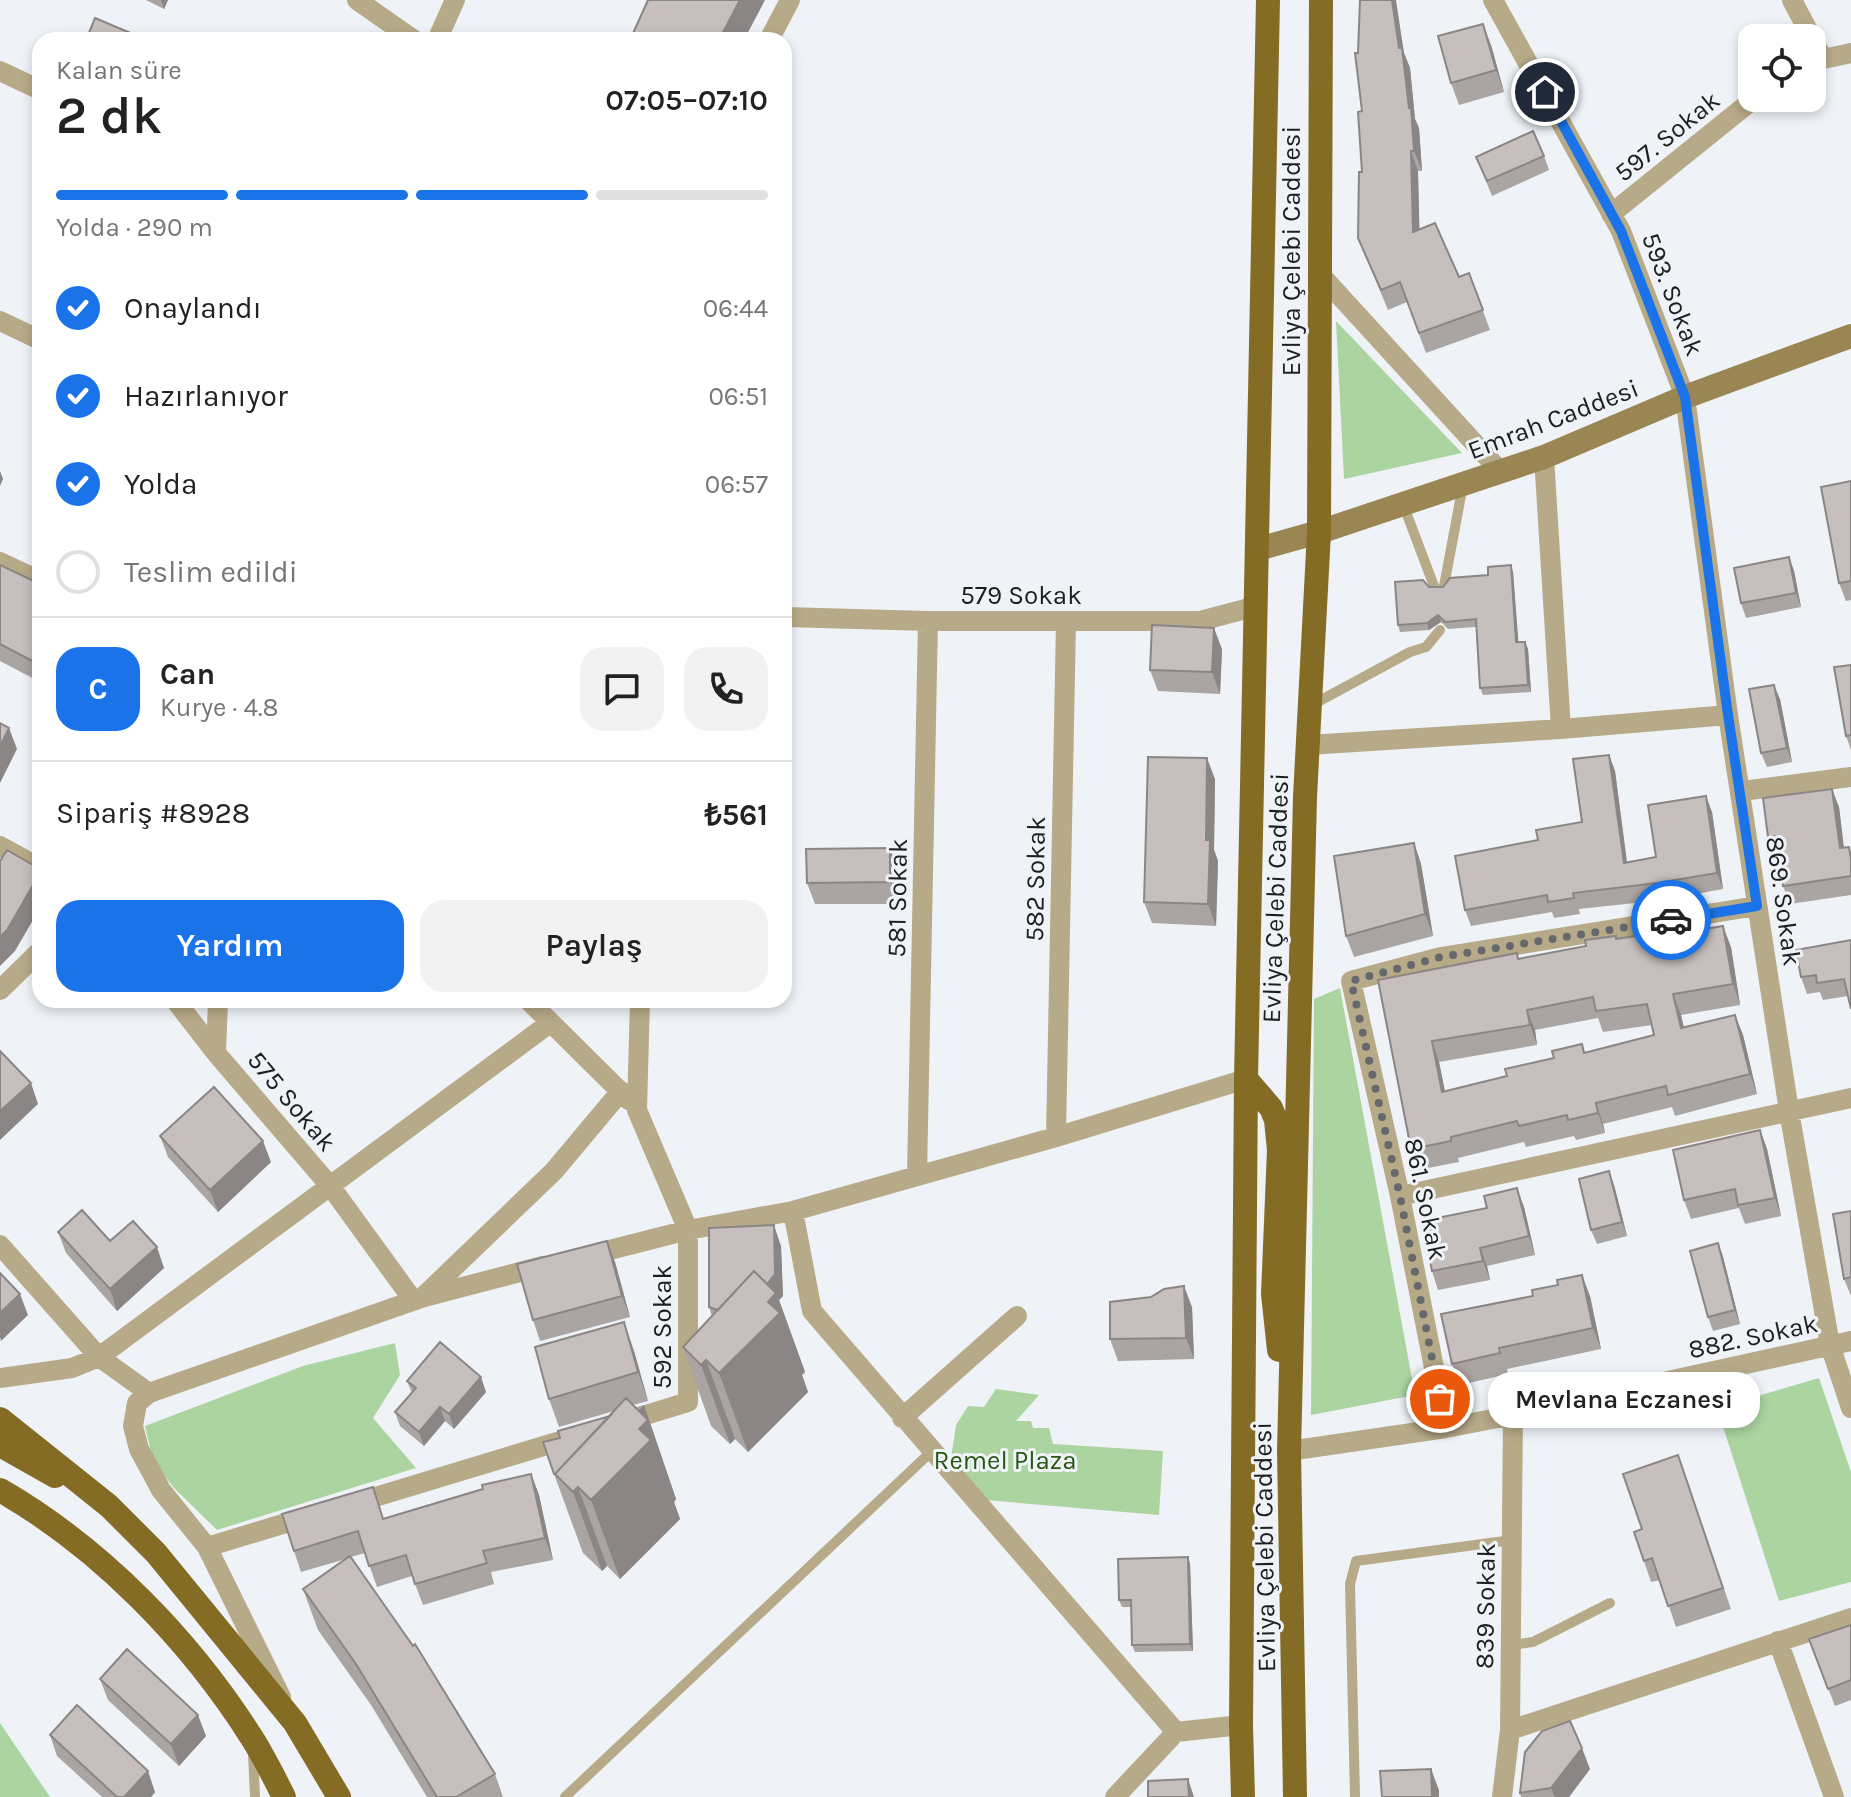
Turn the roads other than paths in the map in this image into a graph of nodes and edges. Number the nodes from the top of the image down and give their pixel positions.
1 (357, 0) edge
2 (455, 0) edge
3 (1268, 0) edge
4 (1321, 0) edge
5 (1493, 0) edge
6 (1792, 0) edge
7 (786, 1) edge
8 (1802, 24) edge
9 (403, 32) edge
10 (441, 32) edge
11 (772, 32) edge
12 (1851, 55) edge
13 (1826, 60) edge
14 (0, 71) edge
15 (32, 86) edge
16 (1738, 112) edge
17 (1611, 214) junction
18 (1318, 272) junction
19 (0, 321) edge
20 (32, 336) edge
21 (1851, 336) edge
22 (1685, 397) junction
23 (1544, 457) junction
24 (1500, 471) junction
25 (1463, 483) junction
26 (1403, 504) junction
27 (1319, 532) junction
28 (1258, 549) junction
29 (0, 562) edge
30 (32, 577) edge
31 (1257, 606) junction
32 (792, 617) edge
33 (928, 621) junction
34 (1066, 621) junction
35 (1440, 630) dead end
36 (1310, 706) junction
37 (1728, 715) junction
38 (1561, 729) junction
39 (1308, 745) junction
40 (1851, 777) edge
41 (1742, 791) junction
42 (0, 846) edge
43 (32, 864) edge
44 (1757, 906) junction
45 (32, 959) edge
46 (0, 990) edge
47 (181, 1008) edge
48 (218, 1008) edge
49 (536, 1008) edge
50 (640, 1008) edge
51 (550, 1023) junction
52 (216, 1053) junction
53 (1246, 1079) junction
54 (621, 1091) junction
55 (1851, 1098) edge
56 (637, 1110) junction
57 (1789, 1111) junction
58 (1056, 1137) junction
59 (917, 1176) junction
60 (331, 1187) junction
61 (1400, 1196) junction
62 (793, 1211) junction
63 (688, 1230) junction
64 (0, 1245) edge
65 (418, 1298) junction
66 (1017, 1316) dead end
67 (1851, 1341) edge
68 (1830, 1345) junction
69 (99, 1357) junction
70 (0, 1378) edge
71 (149, 1393) junction
72 (1851, 1408) edge
73 (1513, 1415) junction
74 (902, 1418) junction
75 (0, 1419) edge
76 (1446, 1428) junction
77 (0, 1445) edge
78 (932, 1451) junction
79 (1289, 1451) junction
80 (0, 1490) edge
81 (109, 1506) junction
82 (1512, 1540) junction
83 (207, 1547) junction
84 (1610, 1603) dead end
85 (1851, 1618) edge
86 (1778, 1641) junction
87 (1512, 1645) junction
88 (295, 1723) junction
89 (1241, 1725) junction
90 (1510, 1730) junction
91 (1176, 1732) junction
92 (252, 1739) junction
93 (255, 1797) edge
94 (284, 1797) edge
95 (339, 1797) edge
96 (565, 1797) edge
97 (1115, 1797) edge
98 (1243, 1797) edge
99 (1295, 1797) edge
100 (1355, 1797) edge
101 (1502, 1797) edge
102 (1834, 1797) edge

1 - 9 street
2 - 10 street
3 - 28 main road, Evliya Çelebi Caddesi
4 - 18 main road, Evliya Çelebi Caddesi
5 - 17 street, 593. Sokak
6 - 8 street
7 - 11 street
12 - 13 street
14 - 15 street
16 - 17 street, 597. Sokak
17 - 22 street, 593. Sokak
18 - 24 street
18 - 27 main road, Evliya Çelebi Caddesi
19 - 20 street
21 - 22 street, Emrah Caddesi
22 - 23 street, Emrah Caddesi
22 - 37 street, 869. Sokak
23 - 24 street, Emrah Caddesi
23 - 38 street
24 - 25 street, Emrah Caddesi
25 - 26 street, Emrah Caddesi
25 - 26 lane
26 - 27 street, Emrah Caddesi
27 - 28 street, Emrah Caddesi
27 - 36 main road, Evliya Çelebi Caddesi
28 - 31 main road, Evliya Çelebi Caddesi
29 - 30 street
31 - 34 street, 579 Sokak
31 - 53 main road, Evliya Çelebi Caddesi
32 - 33 street, 579 Sokak
33 - 34 street, 579 Sokak
33 - 59 street, 581 Sokak
34 - 58 street, 582 Sokak
35 - 36 lane
36 - 39 main road, Evliya Çelebi Caddesi
37 - 38 street
37 - 41 street, 869. Sokak
38 - 39 street
39 - 79 main road, Evliya Çelebi Caddesi
40 - 41 street
41 - 44 street, 869. Sokak
42 - 43 street
44 - 57 street, 869. Sokak
44 - 61 street, 861. Sokak
45 - 46 street
47 - 52 street
48 - 52 street, 575 Sokak
49 - 51 street
50 - 56 street, 592 Sokak
51 - 54 street
51 - 60 street
52 - 60 street, 575 Sokak
53 - 58 street
53 - 79 main road
53 - 89 main road, Evliya Çelebi Caddesi
54 - 56 street
54 - 65 street
55 - 57 street
56 - 63 street, 592 Sokak
57 - 61 street
57 - 68 street, 869. Sokak
58 - 59 street
59 - 62 street
60 - 65 street, 575 Sokak
60 - 69 street
61 - 76 street, 861. Sokak
62 - 63 street
62 - 74 street
63 - 65 street
63 - 83 street, 592 Sokak
64 - 69 street
65 - 71 street
66 - 74 street
67 - 68 street, 882. Sokak
68 - 72 street, 869. Sokak
68 - 73 street, 882. Sokak
69 - 70 street
69 - 71 street
71 - 83 street
73 - 76 street, 882. Sokak
73 - 82 street, 839 Sokak
74 - 78 street
75 - 81 main road
76 - 79 street, 882. Sokak
77 - 81 main road
78 - 91 street
78 - 96 lane
79 - 99 main road, Evliya Çelebi Caddesi
80 - 92 main road
81 - 88 main road
82 - 87 street, 839 Sokak
82 - 100 lane
83 - 88 street
84 - 87 lane
85 - 86 street
86 - 90 street
86 - 102 street
87 - 90 street, 839 Sokak
88 - 95 main road
89 - 91 street
89 - 98 main road, Evliya Çelebi Caddesi
90 - 101 street, 839 Sokak
91 - 97 street
92 - 93 lane
92 - 94 main road

